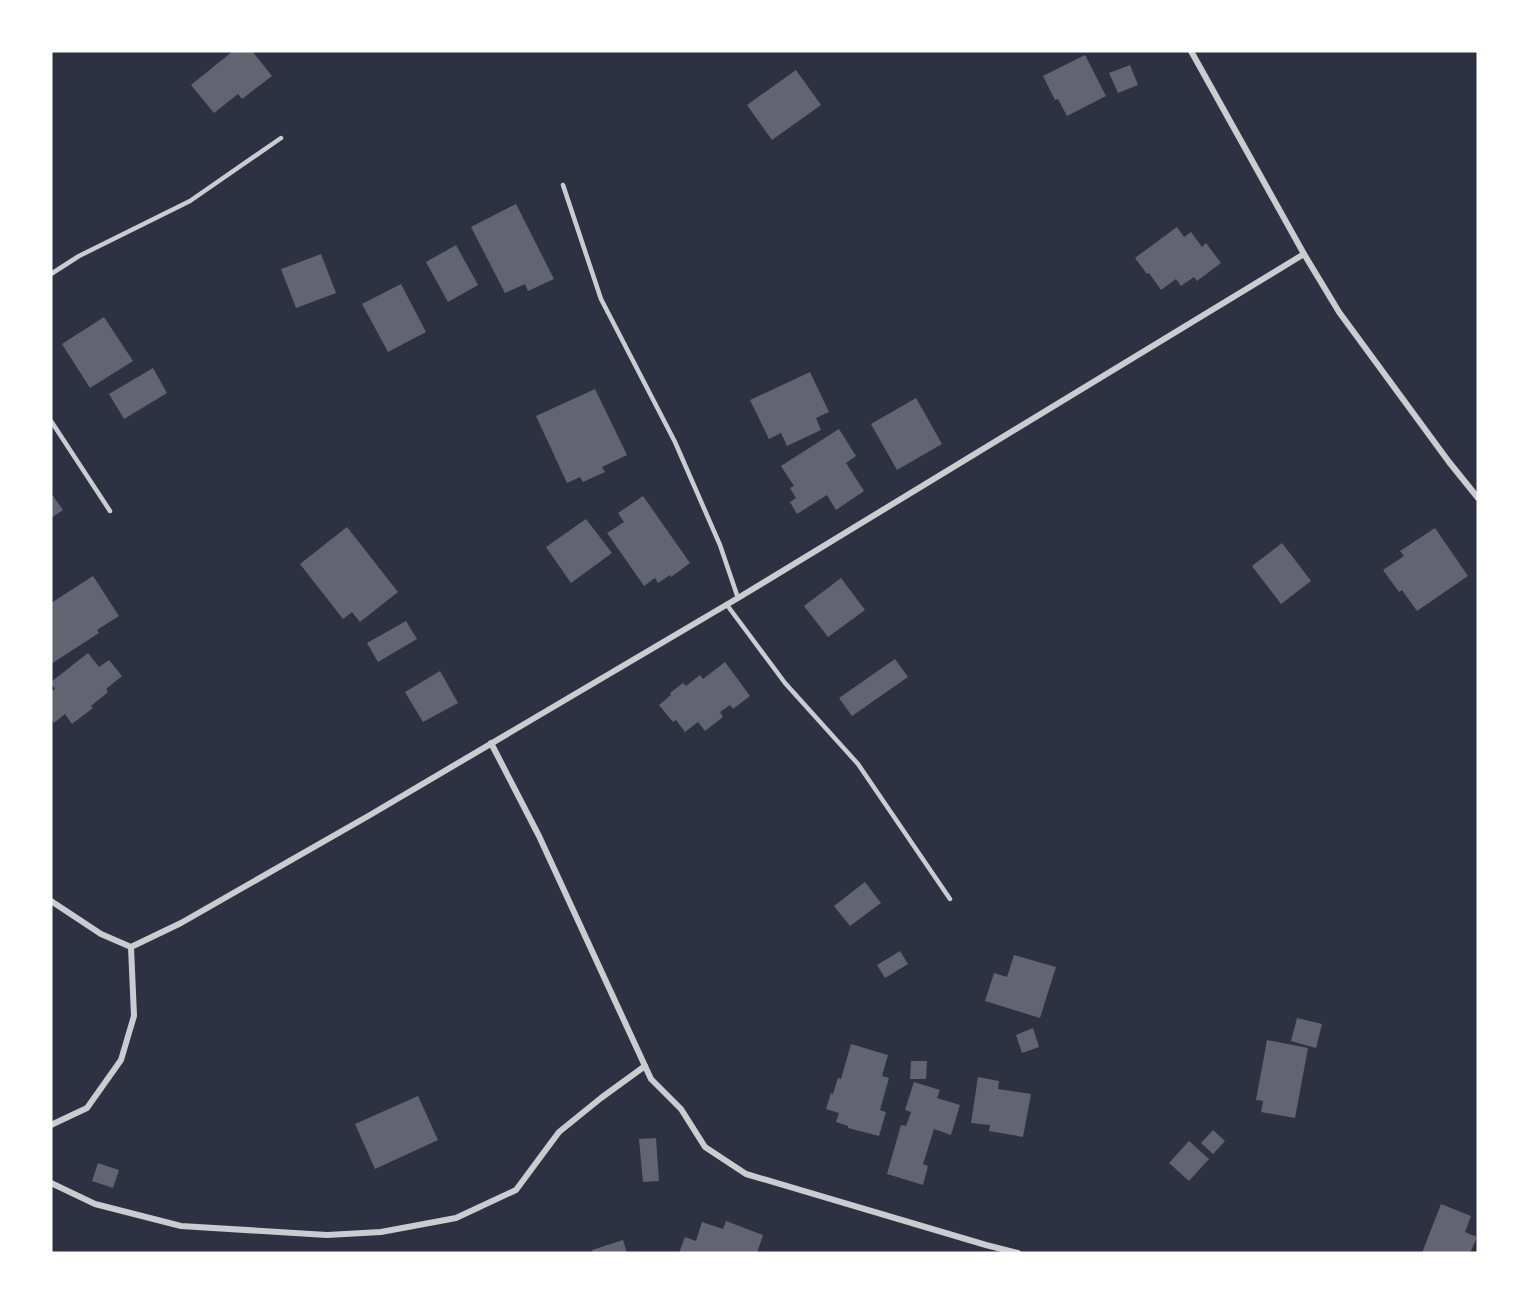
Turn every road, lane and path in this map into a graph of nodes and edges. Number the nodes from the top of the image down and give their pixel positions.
1 (1191, 51) edge
2 (281, 138) dead end
3 (563, 185) dead end
4 (1304, 254) junction
5 (51, 274) edge
6 (51, 421) edge
7 (1478, 498) edge
8 (110, 511) dead end
9 (738, 598) junction
10 (727, 605) junction
11 (491, 743) junction
12 (950, 899) dead end
13 (51, 901) edge
14 (131, 947) junction
15 (645, 1066) junction
16 (51, 1125) edge
17 (51, 1183) edge
18 (1018, 1253) edge

1 - 4 street
2 - 5 lane
3 - 9 lane
4 - 7 street
4 - 9 street
6 - 8 lane
9 - 10 street
10 - 11 street
10 - 12 lane
11 - 14 street
11 - 15 street
13 - 14 street
14 - 16 street
15 - 17 street
15 - 18 street

